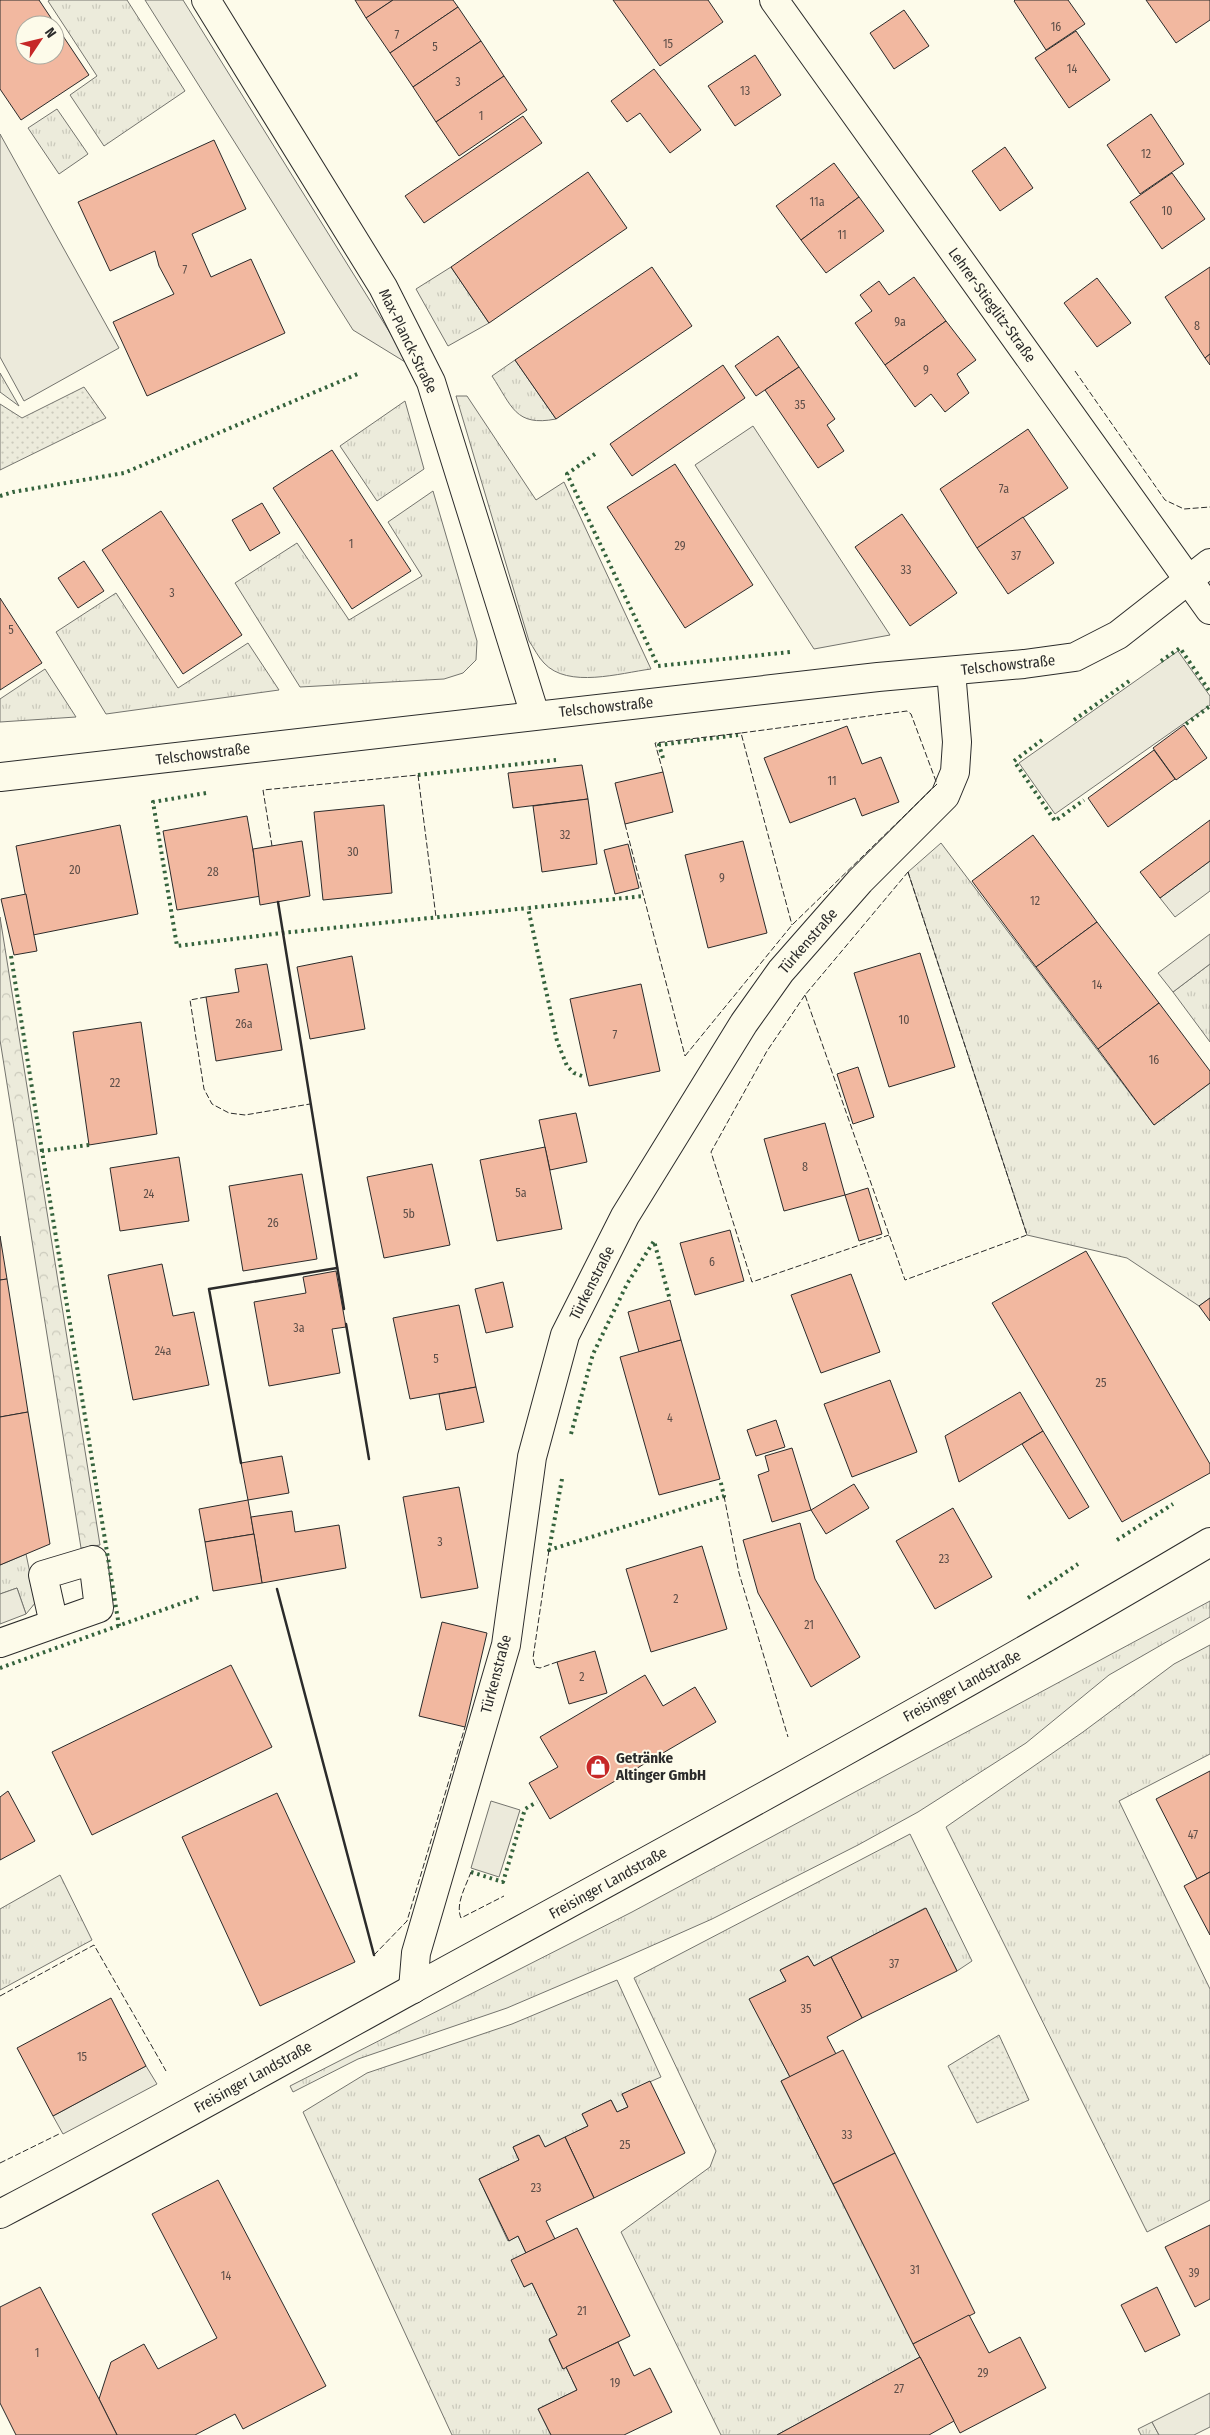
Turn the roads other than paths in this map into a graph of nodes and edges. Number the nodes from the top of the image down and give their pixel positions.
1 (206, 0) edge
2 (774, 0) edge
3 (1210, 563) edge
4 (1190, 581) junction
5 (1210, 610) edge
6 (951, 671) junction
7 (535, 715) junction
8 (0, 777) edge
9 (1210, 1542) edge
10 (54, 1624) dead end
11 (0, 1643) edge
12 (413, 1989) junction
13 (0, 2214) edge

1 - 7 street, Max-Planck-Straße
2 - 4 street, Lehrer-Stieglitz-Straße
3 - 4 street, Telschowstraße
4 - 5 street, Lehrer-Stieglitz-Straße
4 - 6 street, Telschowstraße
6 - 7 street, Telschowstraße
6 - 12 street, Türkenstraße
7 - 8 street, Telschowstraße
9 - 12 street, Freisinger Landstraße
10 - 11 street
12 - 13 street, Freisinger Landstraße

